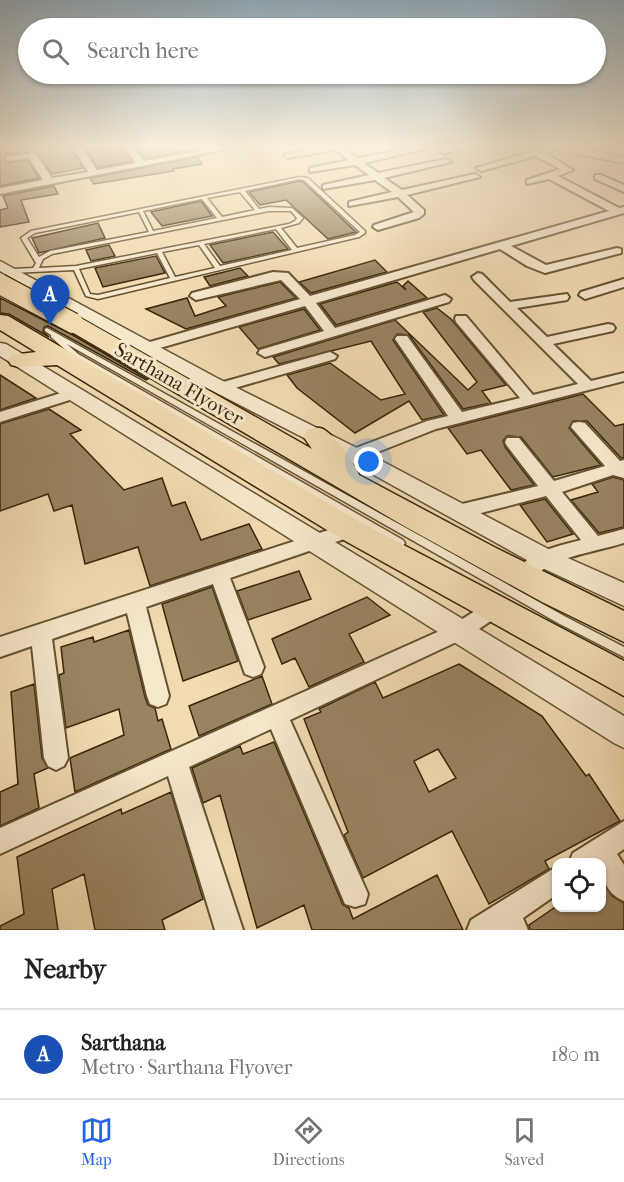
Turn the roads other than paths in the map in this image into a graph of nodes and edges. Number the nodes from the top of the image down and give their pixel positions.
1 (234, 190) edge
2 (242, 190) edge
3 (317, 190) edge
4 (395, 190) edge
5 (409, 190) edge
6 (579, 190) edge
7 (399, 193) junction
8 (203, 197) junction
9 (353, 204) dead end
10 (140, 210) junction
11 (258, 211) junction
12 (621, 211) edge
13 (221, 219) junction
14 (277, 227) junction
15 (378, 227) dead end
16 (152, 233) junction
17 (598, 241) dead end
18 (200, 243) junction
19 (501, 245) junction
20 (296, 250) junction
21 (159, 251) junction
22 (621, 253) edge
23 (39, 263) junction
24 (76, 268) junction
25 (219, 269) junction
26 (34, 270) junction
27 (4, 273) edge
28 (478, 277) dead end
29 (173, 279) junction
30 (624, 283) edge
31 (45, 290) junction
32 (585, 295) dead end
33 (196, 296) dead end
34 (563, 297) dead end
35 (445, 299) dead end
36 (307, 300) junction
37 (507, 306) junction
38 (461, 318) dead end
39 (0, 321) edge
40 (608, 328) dead end
41 (332, 333) junction
42 (402, 339) dead end
43 (543, 342) junction
44 (65, 345) junction
45 (148, 347) junction
46 (265, 353) dead end
47 (9, 354) edge
48 (330, 356) dead end
49 (624, 377) edge
50 (588, 386) junction
51 (221, 387) junction
52 (74, 394) junction
53 (530, 401) junction
54 (0, 417) edge
55 (458, 418) junction
56 (579, 428) dead end
57 (316, 436) junction
58 (513, 442) dead end
59 (354, 454) junction
60 (621, 470) edge
61 (356, 486) junction
62 (550, 489) junction
63 (458, 512) junction
64 (350, 530) junction
65 (624, 536) edge
66 (316, 543) junction
67 (594, 544) junction
68 (406, 547) dead end
69 (534, 567) junction
70 (219, 575) junction
71 (624, 595) edge
72 (497, 602) junction
73 (135, 603) junction
74 (624, 627) edge
75 (460, 631) junction
76 (41, 634) junction
77 (0, 647) edge
78 (624, 652) edge
79 (253, 667) dead end
80 (624, 679) edge
81 (158, 696) dead end
82 (276, 715) junction
83 (624, 733) edge
84 (56, 758) dead end
85 (175, 761) junction
86 (624, 834) edge
87 (0, 841) edge
88 (590, 857) edge
89 (552, 884) edge
90 (624, 888) edge
91 (355, 894) dead end
92 (510, 922) edge
93 (229, 930) edge
94 (481, 930) edge

1 - 8 lane
2 - 11 lane
3 - 20 lane
4 - 7 street
5 - 7 street
6 - 12 street
7 - 9 street
7 - 15 street
8 - 10 lane
8 - 13 lane
10 - 16 lane
10 - 23 lane
11 - 13 lane
11 - 14 lane
12 - 19 street
13 - 16 lane
14 - 18 lane
14 - 20 lane
16 - 23 lane
17 - 22 street
18 - 21 lane
18 - 25 lane
19 - 22 street
19 - 36 street
20 - 25 lane
21 - 24 lane
21 - 29 lane
23 - 26 lane
24 - 26 lane
24 - 29 lane
25 - 29 lane
26 - 27 lane
27 - 31 street
27 - 44 main road, Sarthana Flyover, bridge
28 - 37 street
30 - 32 street
31 - 44 lane
31 - 45 street
33 - 36 street
34 - 37 street
35 - 41 street
36 - 41 street
36 - 45 street
37 - 43 street
38 - 53 street
39 - 44 main road, Sarthana Flyover
40 - 43 street
41 - 46 street
42 - 55 street
43 - 50 street
44 - 47 main road
44 - 61 main road, Sarthana Flyover
44 - 64 main road
44 - 68 lane
44 - 78 lane
45 - 51 street
47 - 52 street
48 - 51 street
49 - 50 street
50 - 53 street
51 - 57 street
52 - 54 street
52 - 66 street
53 - 55 street
55 - 59 street
56 - 60 street
57 - 59 street
57 - 61 main road
58 - 62 street
59 - 63 street
60 - 62 street
61 - 69 main road, Sarthana Flyover
62 - 63 street
62 - 67 street
63 - 69 street
64 - 66 street
64 - 72 main road
65 - 67 street
66 - 70 street
66 - 75 street
67 - 69 street
69 - 71 street
69 - 74 main road, Sarthana Flyover
70 - 73 street
70 - 79 street
72 - 75 street
72 - 80 main road
73 - 76 street
73 - 81 street
75 - 82 street
75 - 83 street
76 - 77 street
76 - 84 street
82 - 85 street
82 - 91 street
85 - 87 street
85 - 93 street
86 - 88 street
88 - 90 street
89 - 92 street
92 - 94 street

